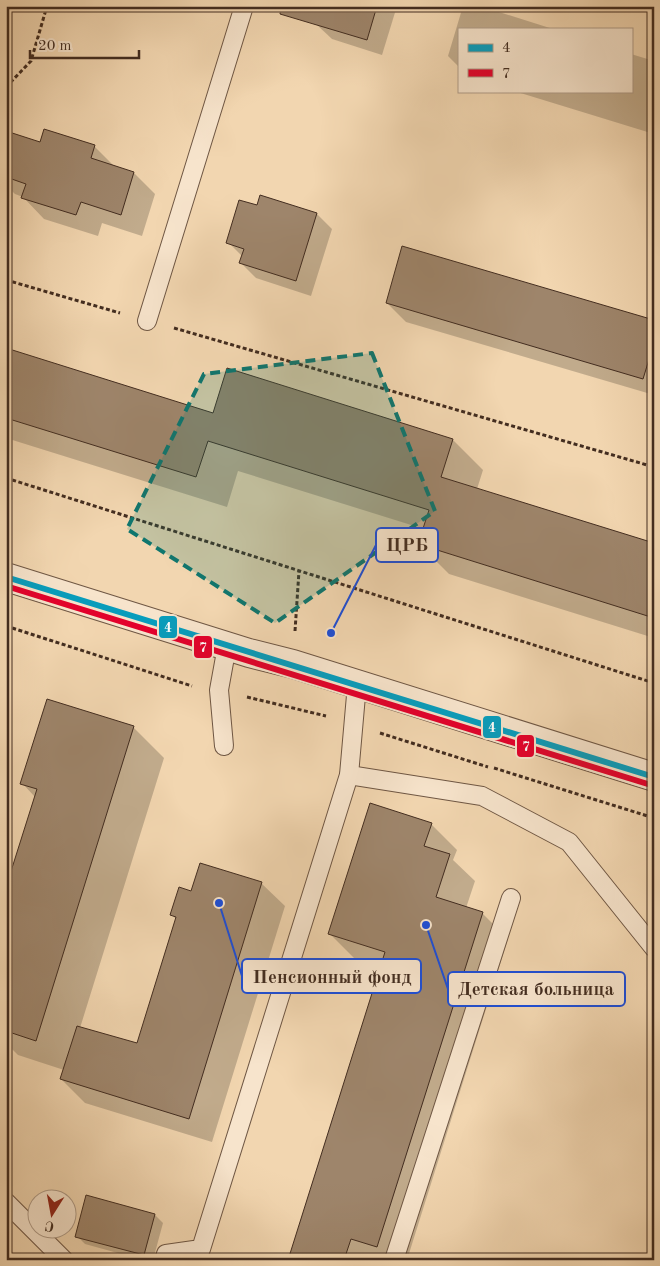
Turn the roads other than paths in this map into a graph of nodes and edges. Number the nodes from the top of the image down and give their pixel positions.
1 (244, 6) edge
2 (147, 320) road end
3 (6, 577) edge
4 (227, 646) junction
5 (357, 684) junction
6 (224, 746) dead end
7 (349, 775) junction
8 (654, 777) edge
9 (510, 898) dead end
10 (654, 948) edge
11 (6, 1202) edge
12 (64, 1260) edge
13 (164, 1260) edge
14 (394, 1260) edge

1 - 2 lane
3 - 4 street
4 - 5 street
4 - 6 lane
5 - 7 lane
5 - 8 street
7 - 10 lane
7 - 13 lane
9 - 14 lane
11 - 12 lane

